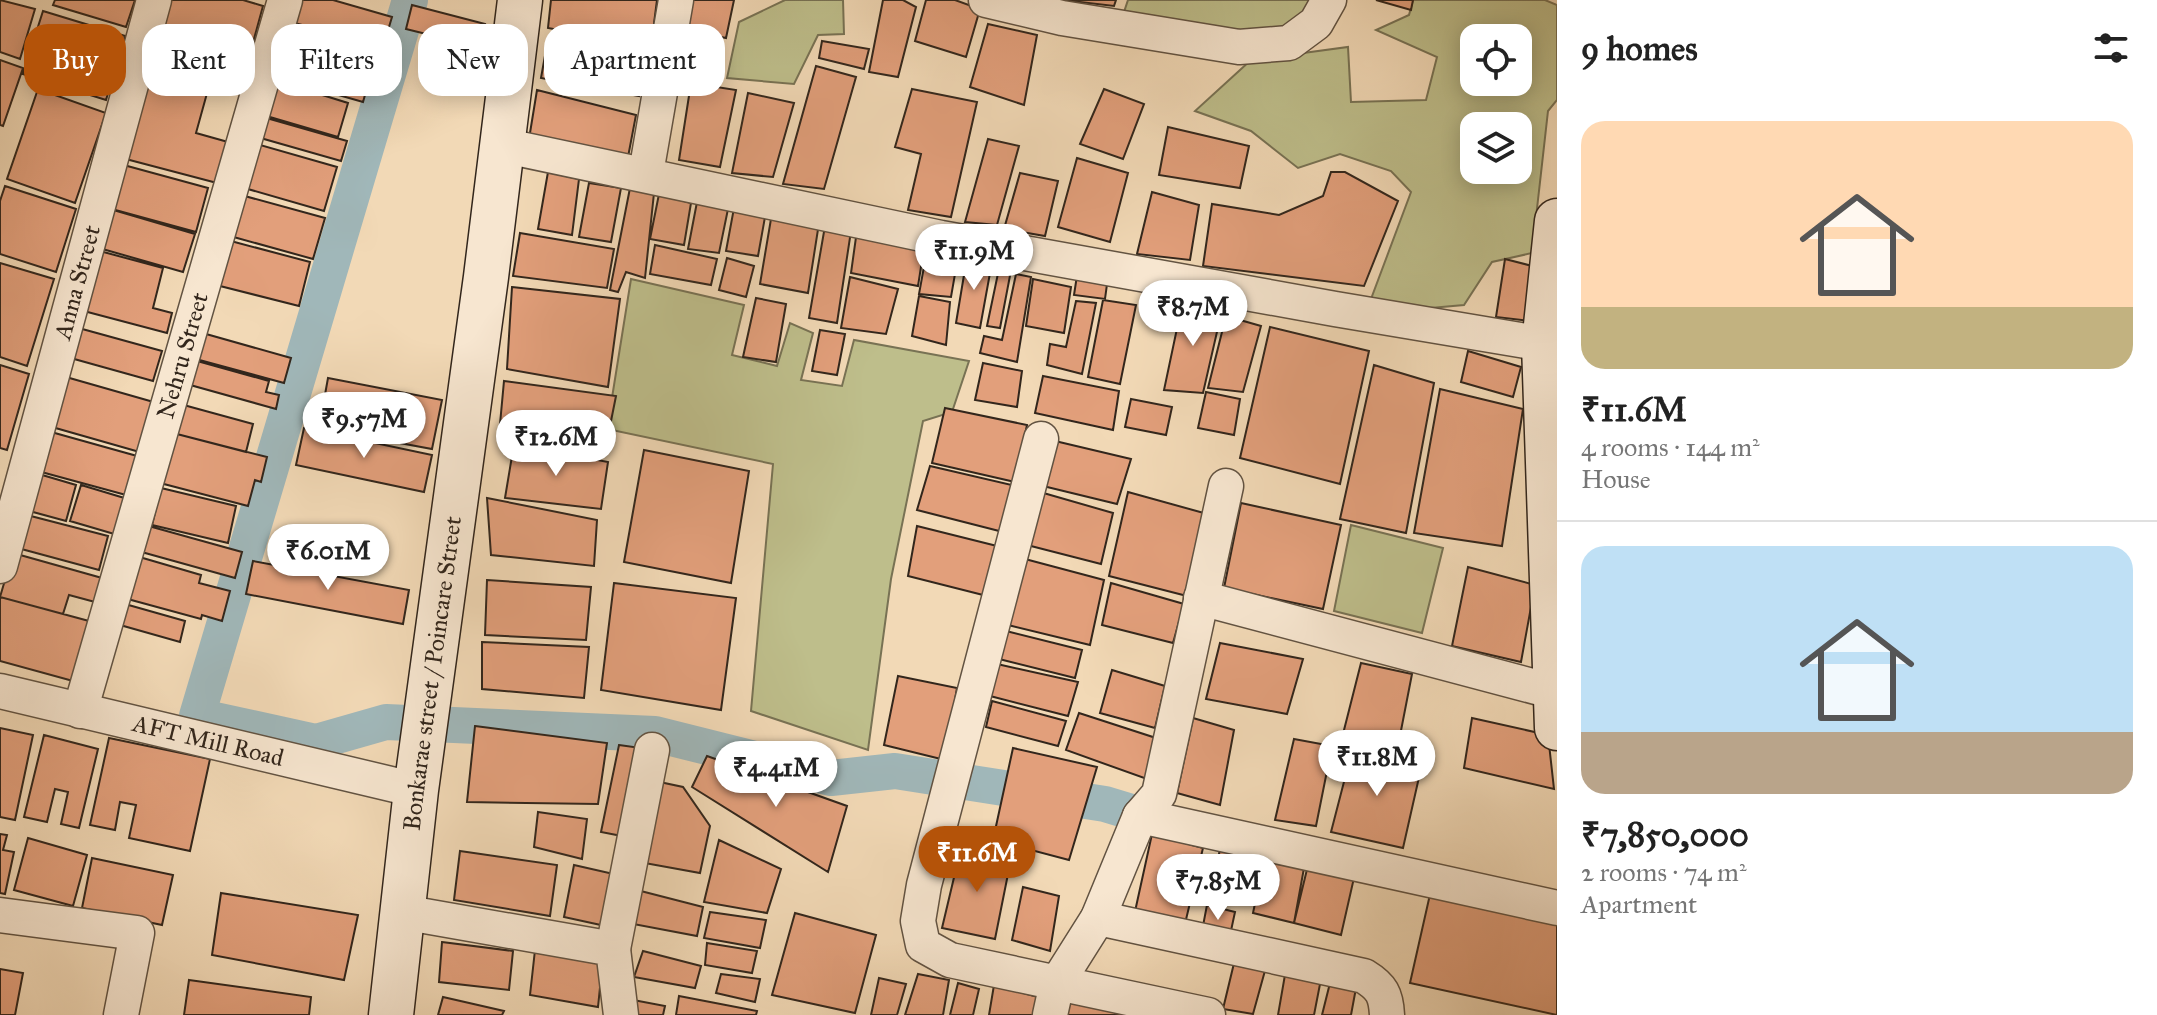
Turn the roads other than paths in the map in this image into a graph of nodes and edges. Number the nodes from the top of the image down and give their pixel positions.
1 (154, 0) edge
2 (520, 0) edge
3 (676, 0) edge
4 (986, 0) edge
5 (1329, 0) edge
6 (281, 1) edge
7 (1025, 4) edge
8 (501, 145) junction
9 (646, 173) junction
10 (1557, 221) edge
11 (1549, 367) edge
12 (1041, 439) dead end
13 (1226, 486) dead end
14 (0, 566) edge
15 (1201, 598) junction
16 (0, 691) edge
17 (1556, 710) edge
18 (80, 711) junction
19 (652, 750) dead end
20 (417, 782) junction
21 (1140, 816) junction
22 (1557, 908) edge
23 (402, 912) junction
24 (0, 915) edge
25 (1098, 918) junction
26 (613, 949) junction
27 (1054, 999) edge
28 (121, 1015) edge
29 (391, 1015) edge
30 (621, 1015) edge
31 (1208, 1015) edge
32 (1387, 1015) edge

1 - 14 street, Anna Street
2 - 8 street, Bonkarae street / Poincare Street
3 - 9 street
4 - 7 street
5 - 7 street
6 - 18 street, Nehru Street
8 - 9 street
8 - 20 street, Bonkarae street / Poincare Street
9 - 11 street
10 - 11 street
11 - 17 street
12 - 27 street
13 - 15 street
15 - 17 street
15 - 21 street
16 - 18 street, AFT Mill Road
18 - 20 street, AFT Mill Road
19 - 26 street
20 - 23 street, Bonkarae street / Poincare Street
21 - 22 street
21 - 25 street
23 - 26 street
23 - 29 street, Bonkarae street / Poincare Street
24 - 28 street
25 - 27 street
25 - 32 street
26 - 30 street
27 - 31 street

